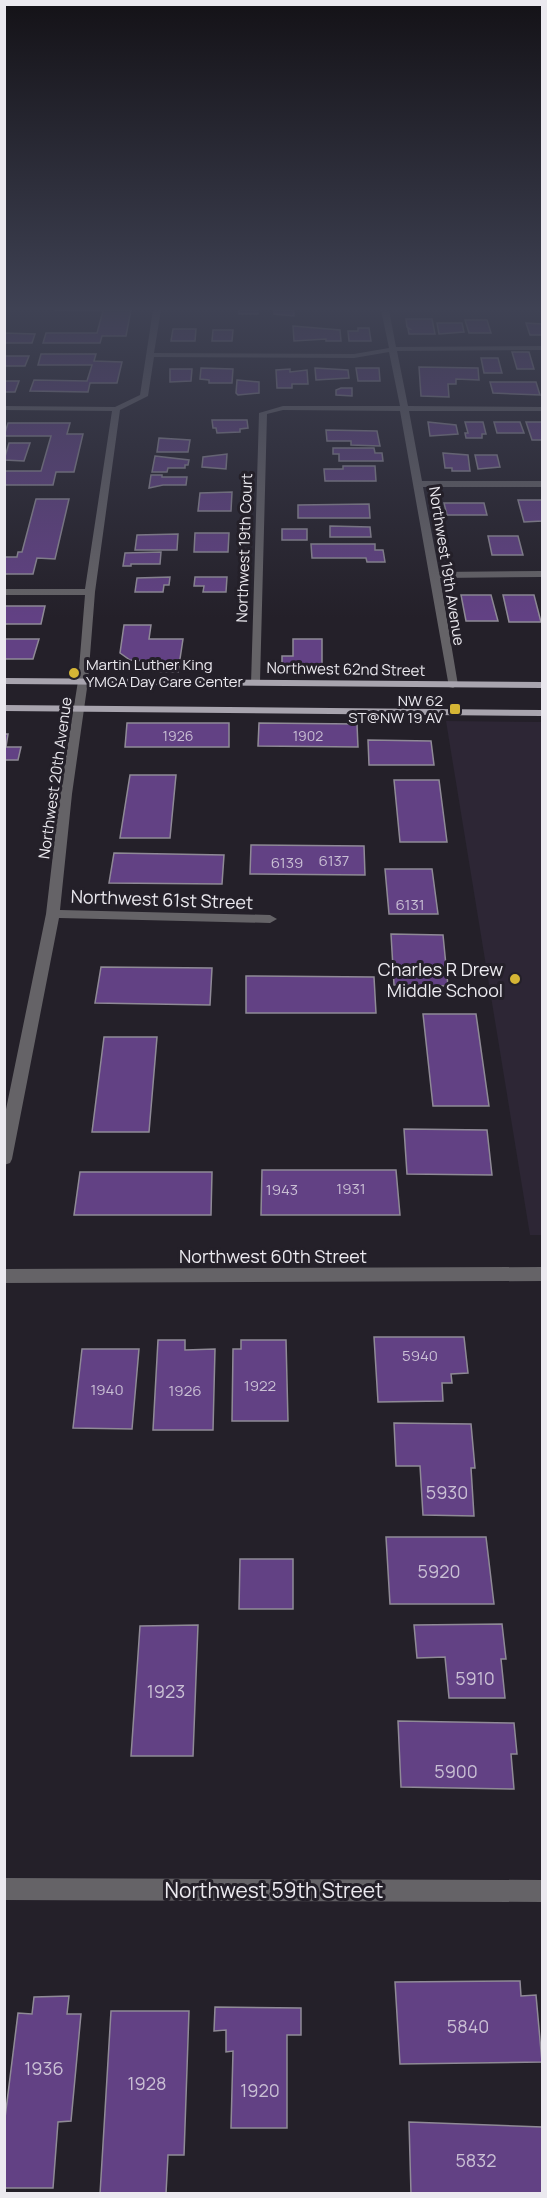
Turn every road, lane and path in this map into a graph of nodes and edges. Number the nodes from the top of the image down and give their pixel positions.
1 (115, 413) edge
2 (268, 413) edge
3 (403, 413) edge
4 (420, 484) junction
5 (543, 484) edge
6 (434, 574) junction
7 (543, 574) edge
8 (4, 592) edge
9 (90, 592) junction
10 (4, 681) edge
11 (83, 681) junction
12 (255, 682) junction
13 (543, 685) edge
14 (453, 686) junction
15 (4, 708) edge
16 (78, 708) junction
17 (543, 713) edge
18 (53, 914) junction
19 (270, 920) dead end
20 (4, 1159) edge
21 (543, 1274) edge
22 (4, 1276) edge
23 (4, 1889) edge
24 (543, 1891) edge

1 - 9 street, Northwest 20th Avenue
2 - 12 street, Northwest 19th Court
3 - 4 street, Northwest 19th Avenue
4 - 5 street
4 - 6 street, Northwest 19th Avenue
6 - 7 street
6 - 14 street, Northwest 19th Avenue
8 - 9 street
9 - 11 street, Northwest 20th Avenue
10 - 11 main road, Northwest 62nd Street
11 - 12 main road, Northwest 62nd Street
11 - 16 street, Northwest 20th Avenue
12 - 14 main road, Northwest 62nd Street
13 - 14 main road, Northwest 62nd Street
15 - 16 main road
16 - 17 main road
16 - 18 street, Northwest 20th Avenue
18 - 19 street, Northwest 61st Street
18 - 20 street, Northwest 20th Avenue
21 - 22 street, Northwest 60th Street
23 - 24 street, Northwest 59th Street

